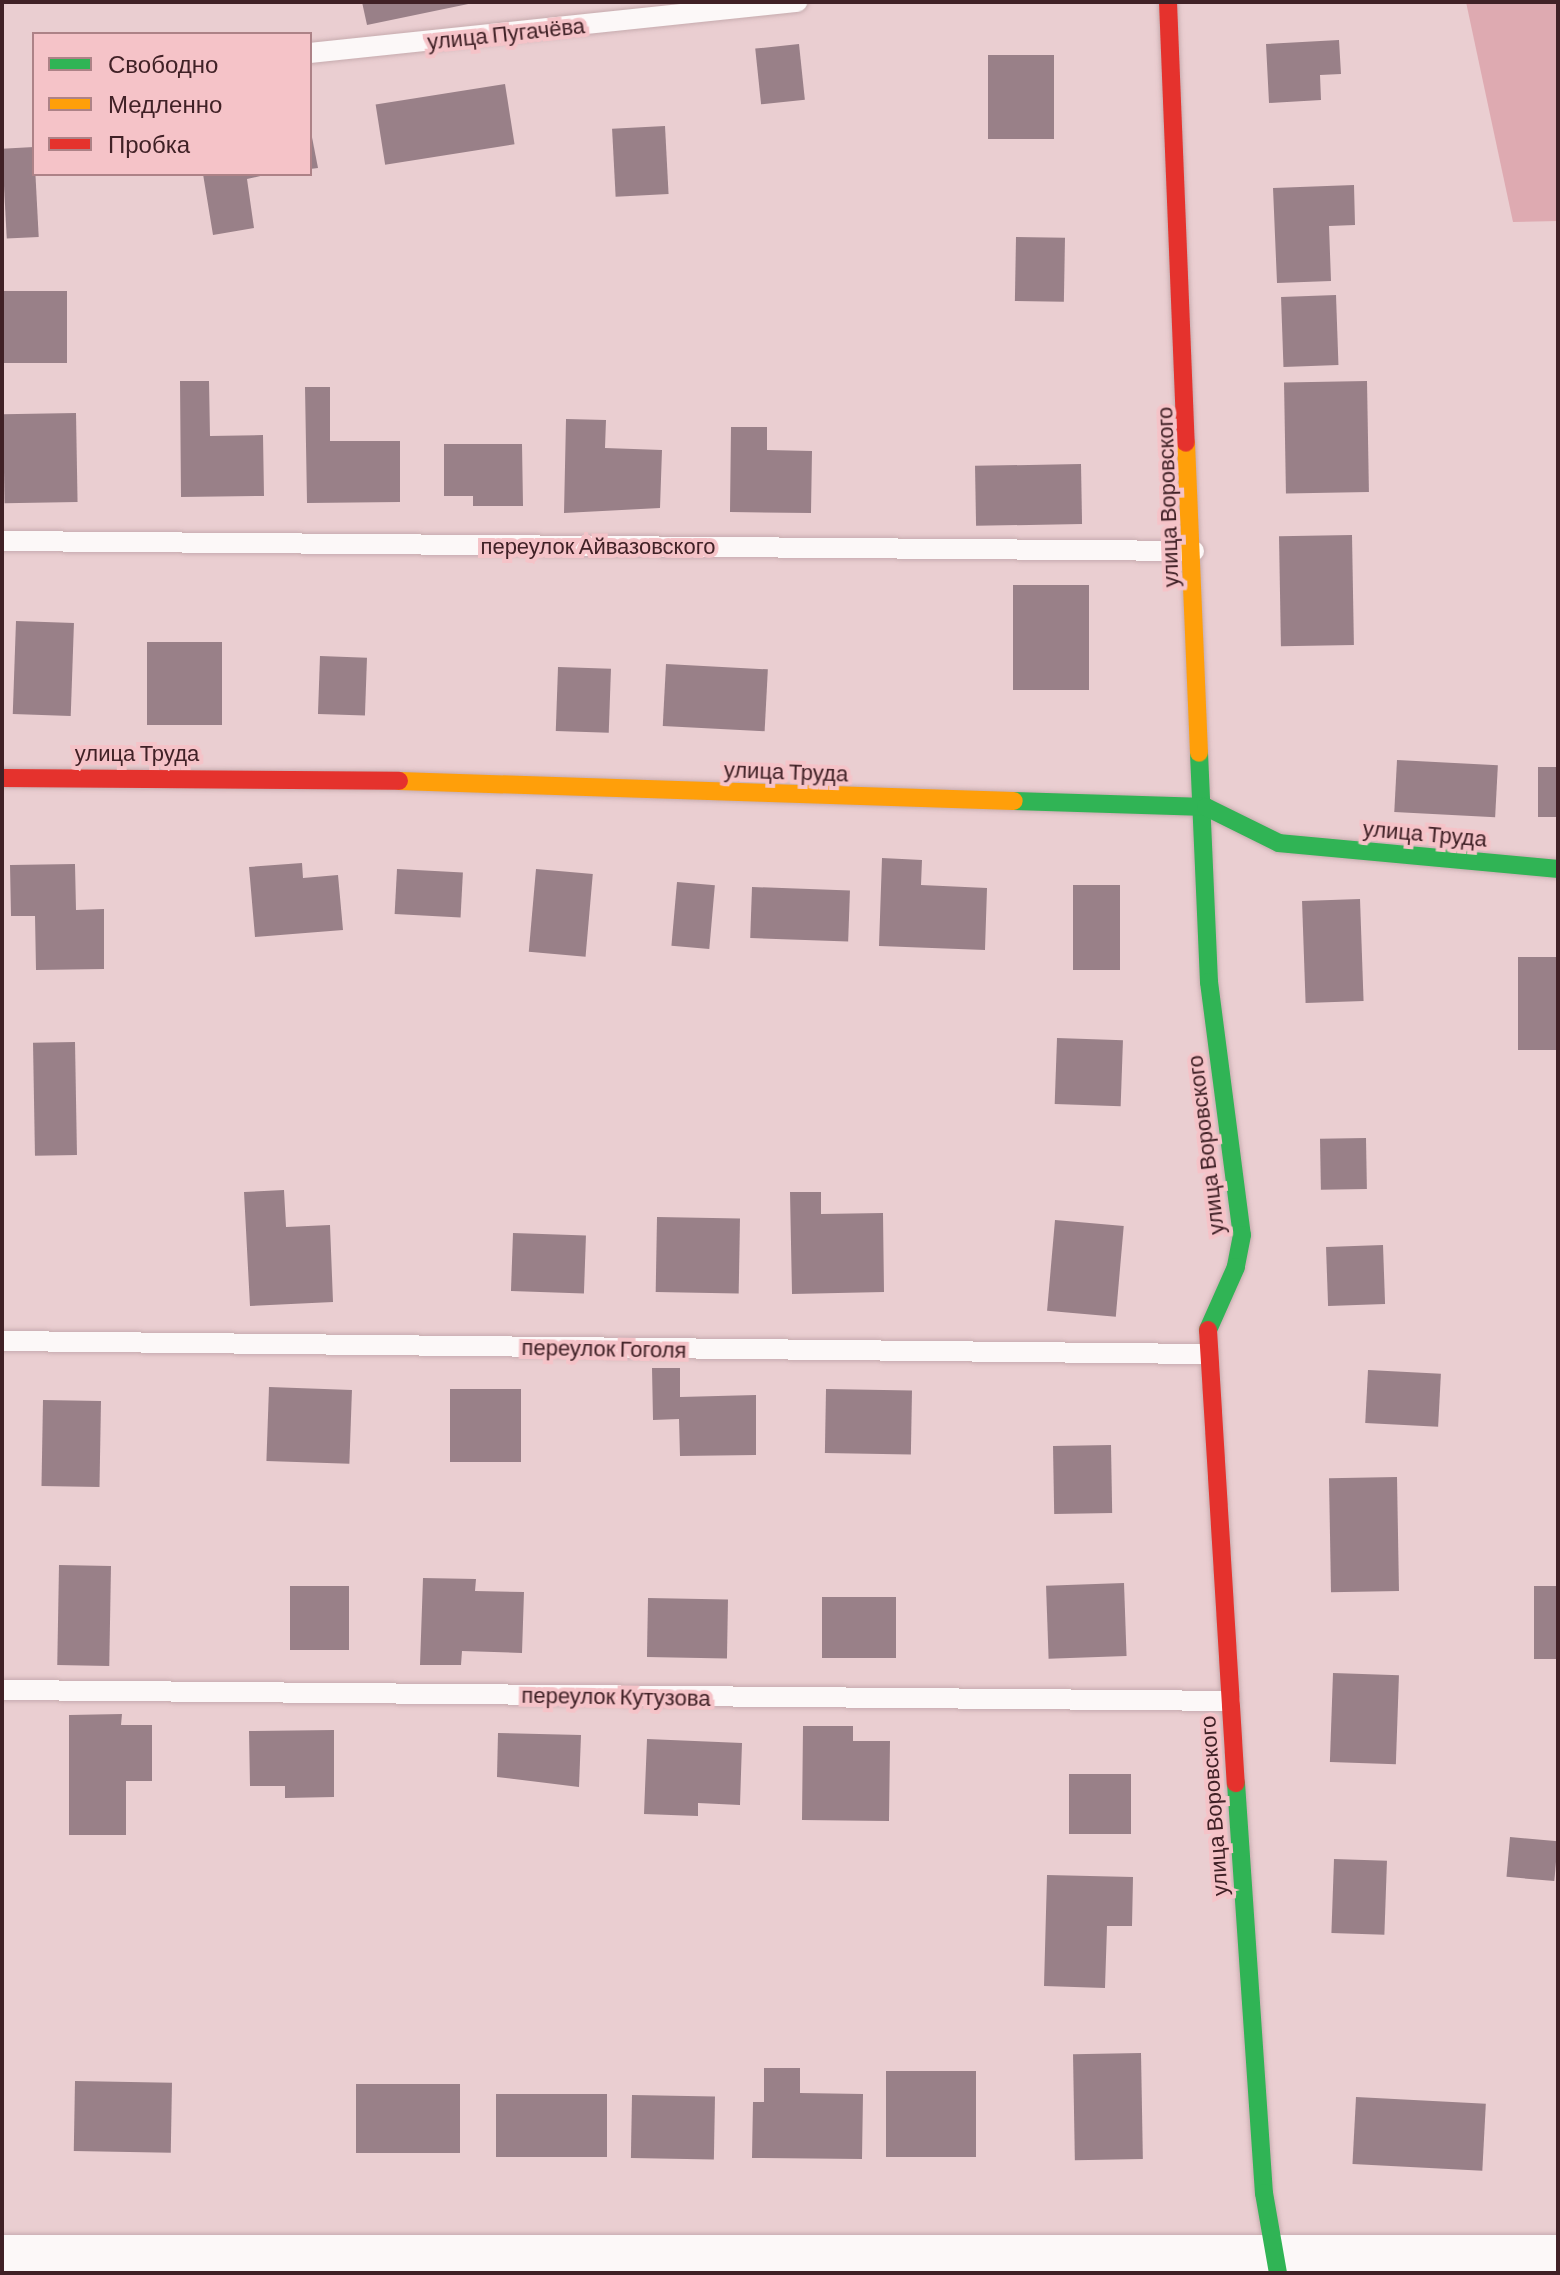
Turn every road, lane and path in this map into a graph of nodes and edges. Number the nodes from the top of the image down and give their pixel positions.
1 (797, 2) edge
2 (1168, 2) edge
3 (312, 53) edge
4 (2, 541) edge
5 (1194, 551) junction
6 (2, 778) edge
7 (1200, 807) junction
8 (1558, 869) edge
9 (2, 1341) edge
10 (1206, 1354) junction
11 (2, 1690) edge
12 (1230, 1701) junction
13 (2, 2254) edge
14 (1558, 2254) edge
15 (1277, 2266) edge

1 - 3 lane, улица Пугачёва
2 - 5 street, улица Воровского
4 - 5 lane, переулок Айвазовского
5 - 7 street, улица Воровского
6 - 7 street, улица Труда
7 - 8 street, улица Труда
7 - 10 street, улица Воровского
9 - 10 lane, переулок Гоголя
10 - 12 street, улица Воровского
11 - 12 lane, переулок Кутузова
12 - 15 street, улица Воровского
13 - 15 street
14 - 15 street

